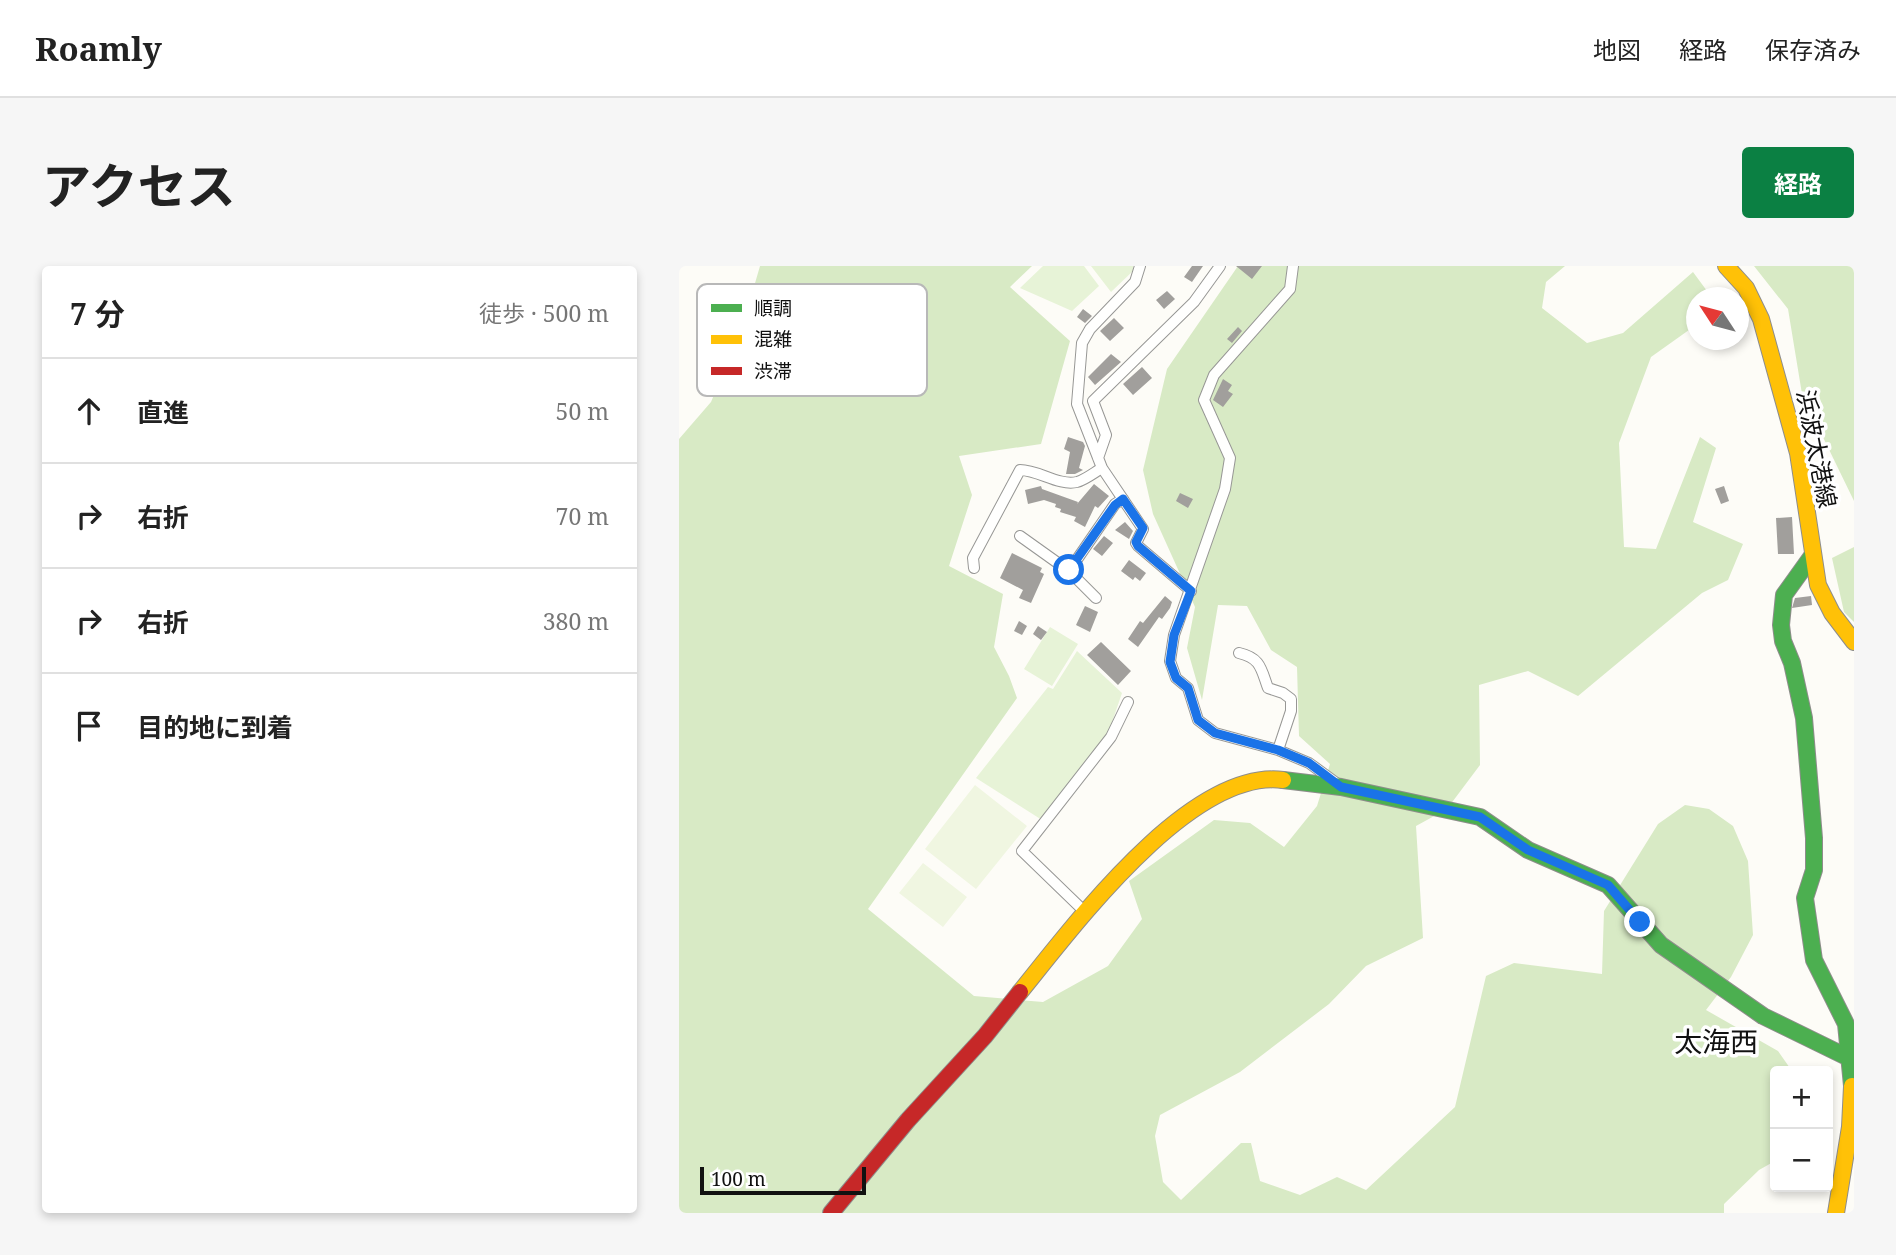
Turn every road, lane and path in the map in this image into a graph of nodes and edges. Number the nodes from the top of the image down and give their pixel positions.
1 (1140, 266) edge
2 (1220, 266) edge
3 (1293, 266) edge
4 (1727, 266) edge
5 (1100, 463) junction
6 (1123, 499) junction
7 (1020, 536) dead end
8 (1812, 556) junction
9 (974, 568) dead end
10 (1069, 570) junction
11 (1191, 591) junction
12 (1096, 598) dead end
13 (1854, 642) edge
14 (1239, 653) dead end
15 (1128, 702) dead end
16 (1278, 750) junction
17 (1341, 787) junction
18 (1085, 912) junction
19 (1849, 1058) junction
20 (831, 1213) edge
21 (1836, 1213) edge

1 - 5 street
2 - 5 street
3 - 11 street
4 - 8 street, 浜波太港線
5 - 6 street
5 - 9 street
6 - 10 street
6 - 11 street
7 - 10 street
8 - 13 street, 浜波太港線
8 - 19 street
10 - 12 street
11 - 16 street
14 - 16 street
15 - 18 street
16 - 17 street
17 - 18 street
17 - 19 street
18 - 20 street
19 - 21 street

